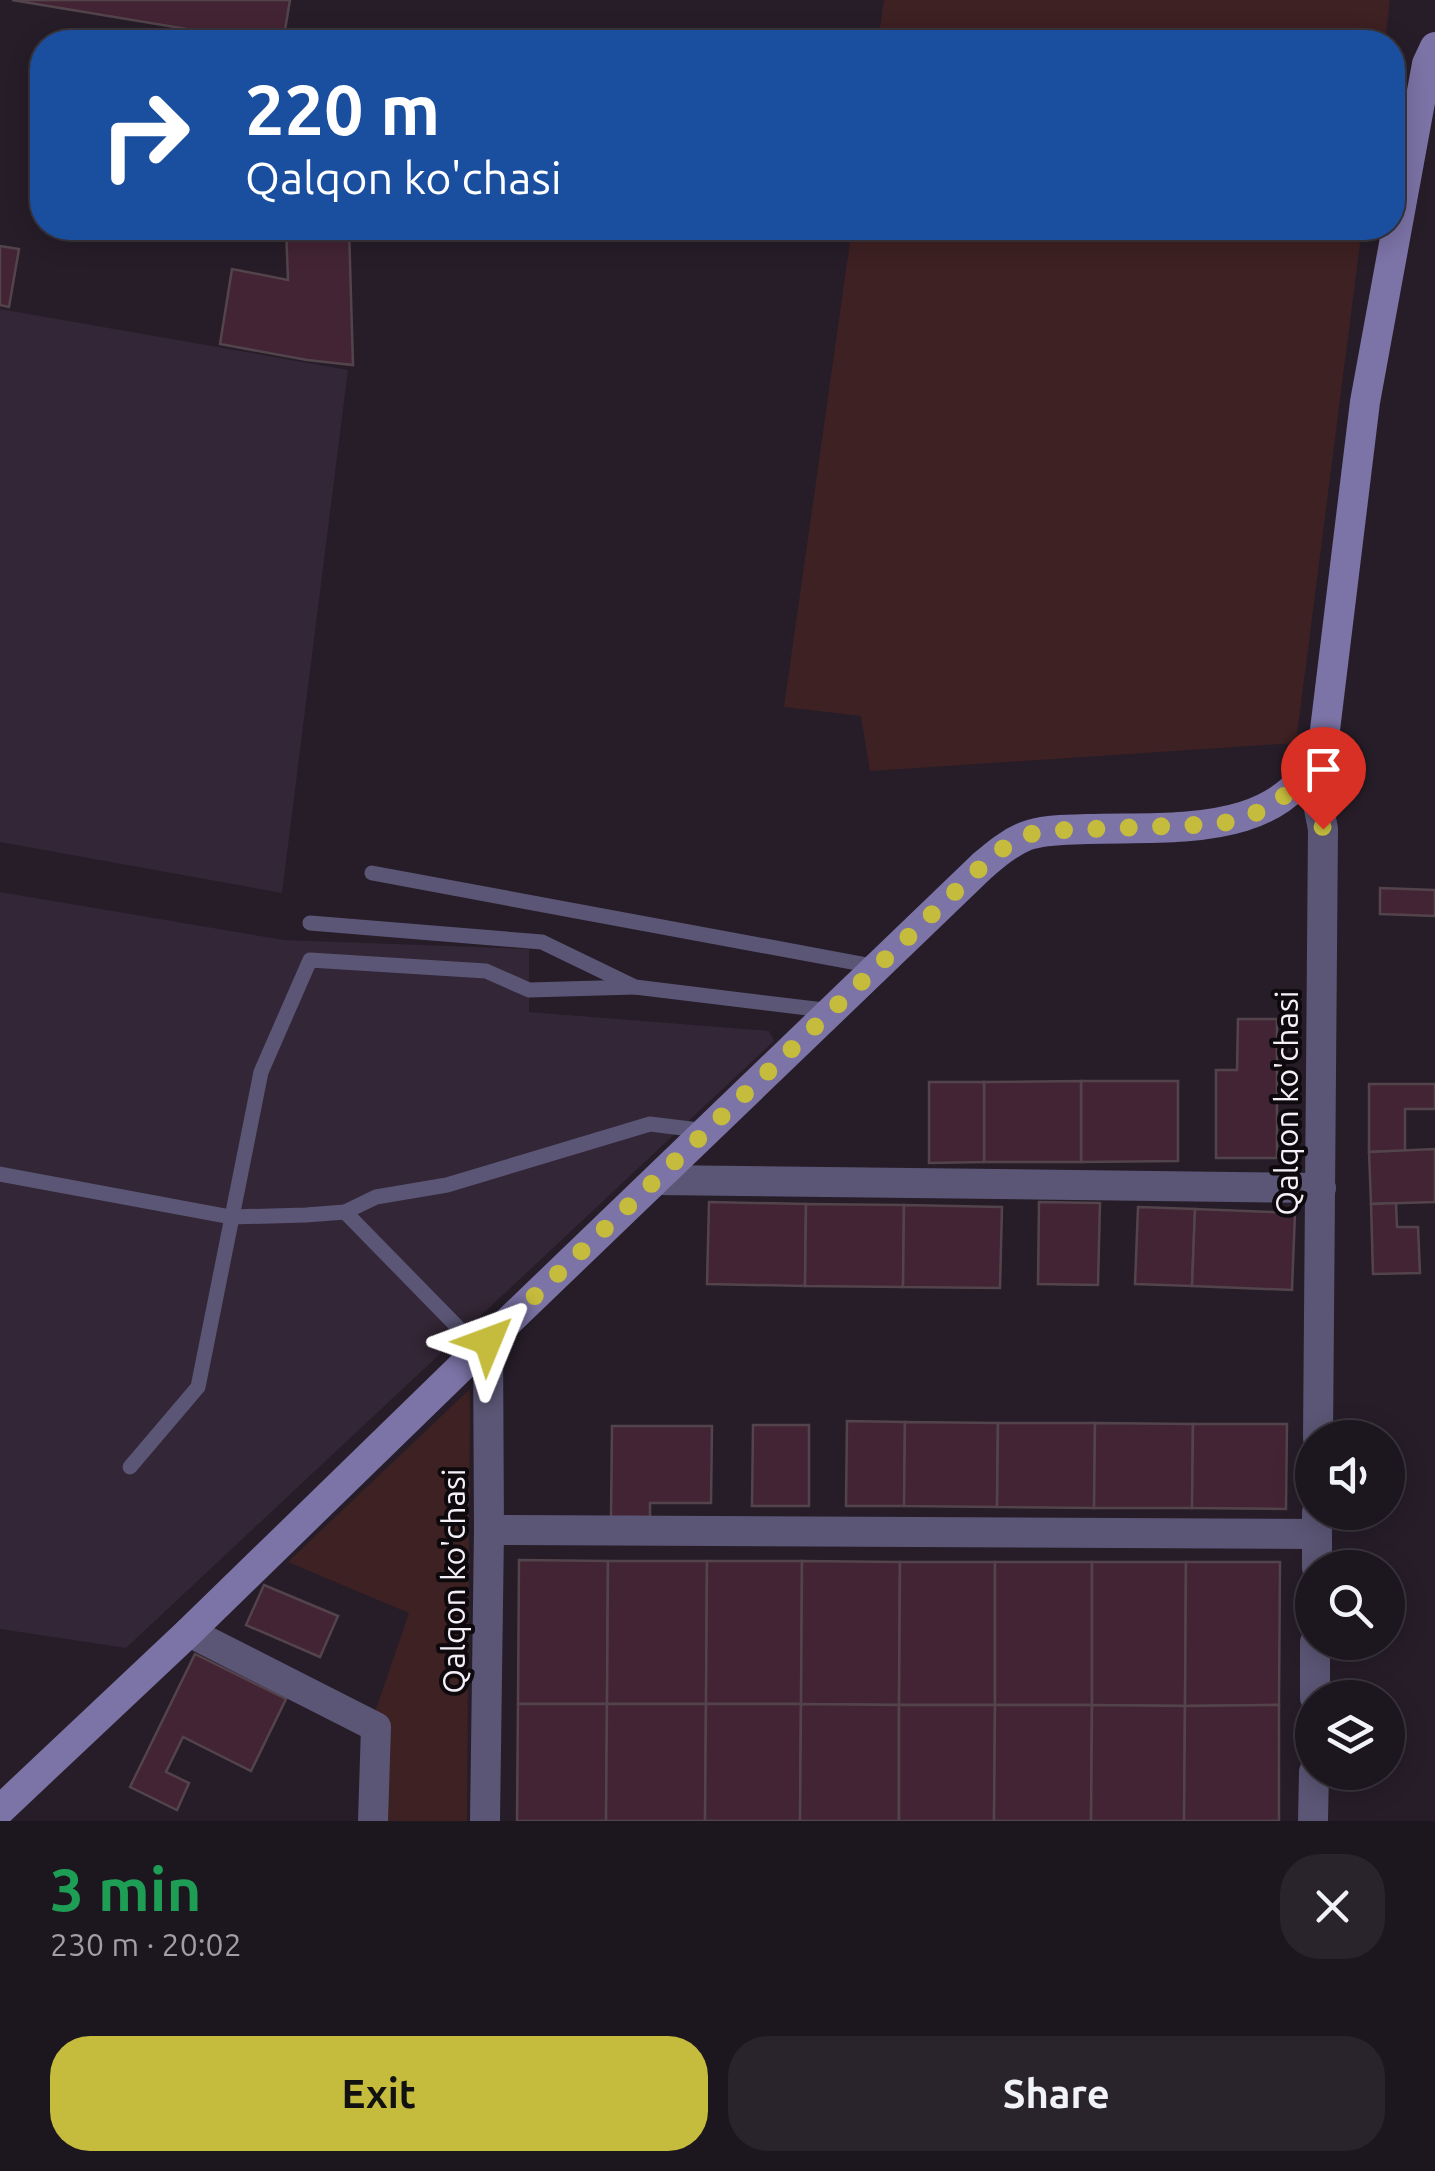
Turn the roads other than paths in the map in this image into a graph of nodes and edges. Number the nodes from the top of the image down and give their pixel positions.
1 (1435, 47) edge
2 (1405, 184) edge
3 (1395, 240) edge
4 (1311, 769) junction
5 (372, 873) dead end
6 (310, 923) dead end
7 (878, 967) junction
8 (635, 987) junction
9 (832, 1011) junction
10 (707, 1132) junction
11 (0, 1174) edge
12 (656, 1180) junction
13 (1321, 1188) junction
14 (345, 1212) junction
15 (232, 1217) junction
16 (484, 1345) junction
17 (1318, 1420) edge
18 (130, 1467) dead end
19 (1295, 1524) edge
20 (489, 1530) junction
21 (189, 1632) junction
22 (1314, 1790) edge
23 (0, 1810) edge
24 (374, 1821) edge
25 (485, 1821) edge
26 (1313, 1821) edge

1 - 2 street
3 - 4 street
4 - 7 street
4 - 13 street, Qalqon ko'chasi
5 - 7 lane
6 - 8 lane
7 - 9 street
8 - 9 lane
8 - 15 lane
9 - 10 street
10 - 12 street
10 - 14 lane
11 - 15 lane
12 - 13 street
12 - 16 street
13 - 17 street, Qalqon ko'chasi
14 - 15 lane
14 - 16 lane
15 - 18 lane
16 - 20 street, Qalqon ko'chasi
16 - 21 street
19 - 20 street
20 - 25 street, Qalqon ko'chasi
21 - 23 street
21 - 24 street
22 - 26 street

